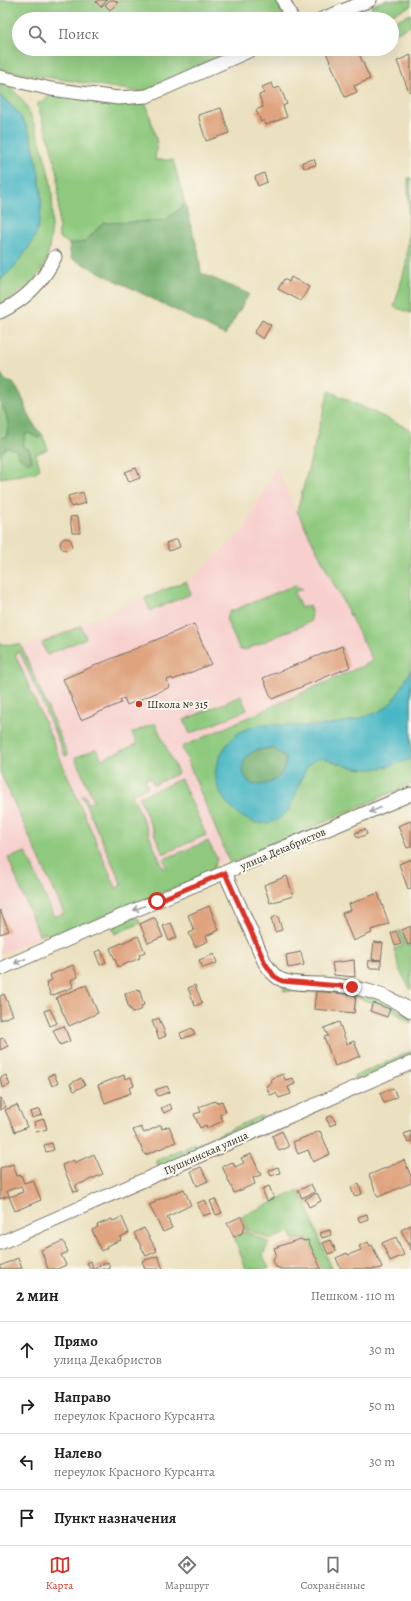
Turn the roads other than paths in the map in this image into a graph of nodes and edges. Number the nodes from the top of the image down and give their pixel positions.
1 (283, 0) edge
2 (370, 0) edge
3 (289, 12) edge
4 (340, 12) edge
5 (237, 56) edge
6 (0, 76) edge
7 (55, 257) dead end
8 (0, 312) edge
9 (411, 794) edge
10 (225, 873) junction
11 (0, 969) edge
12 (411, 1011) edge
13 (411, 1063) edge
14 (0, 1243) edge

1 - 3 street
2 - 4 street
5 - 6 street
7 - 8 street
9 -> 10 street, улица Декабристов
10 -> 11 street, улица Декабристов
10 - 12 street
13 - 14 street, Пушкинская улица

